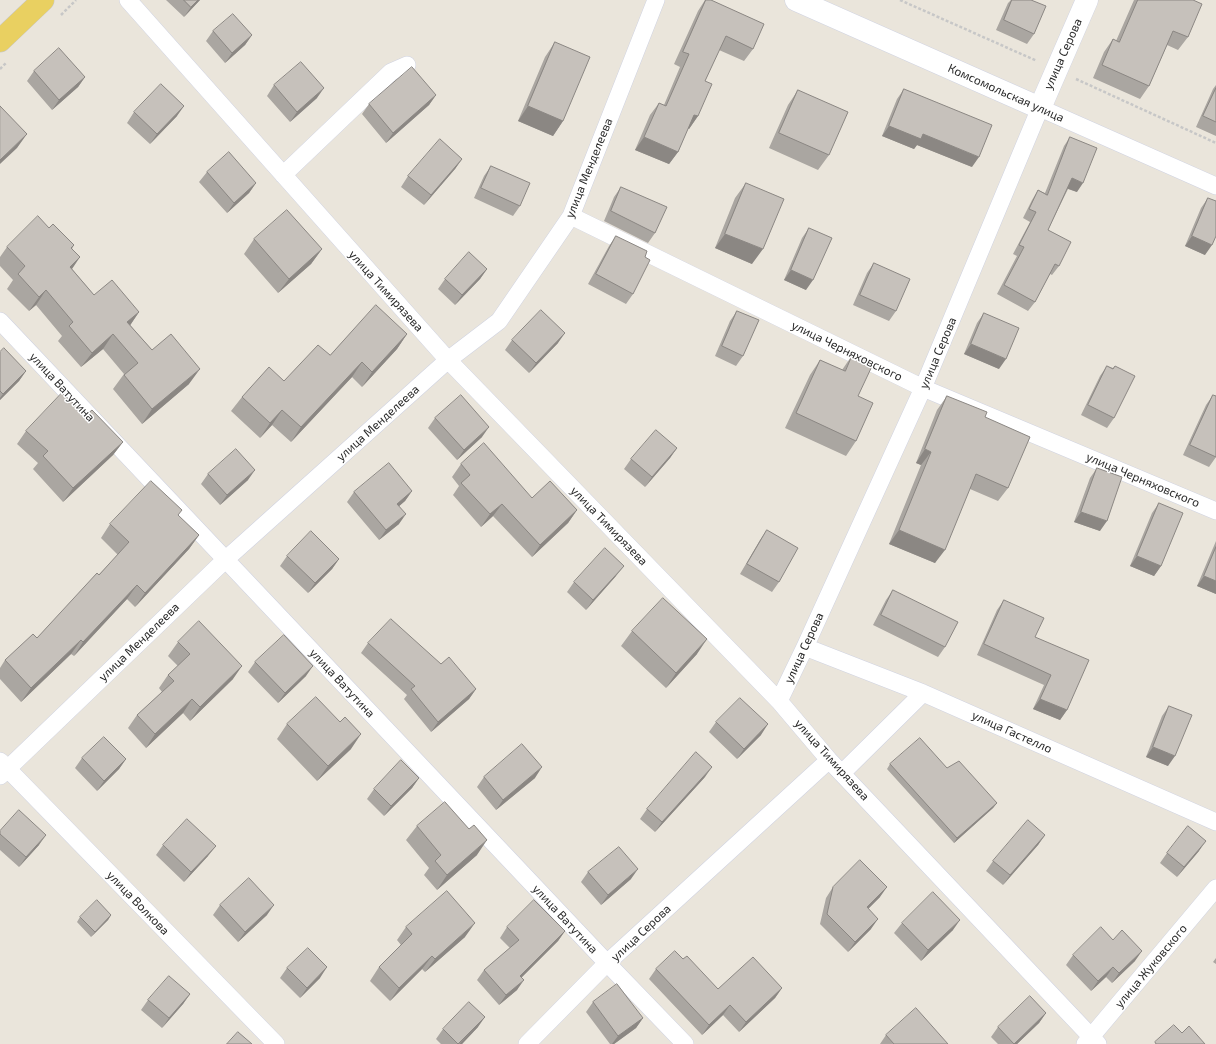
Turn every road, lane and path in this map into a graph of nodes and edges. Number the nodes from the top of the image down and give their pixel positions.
1 (43, 0) edge
2 (128, 0) edge
3 (656, 0) edge
4 (796, 0) edge
5 (1087, 0) edge
6 (0, 41) edge
7 (407, 65) dead end
8 (1040, 108) junction
9 (283, 175) junction
10 (1216, 186) edge
11 (571, 216) junction
12 (0, 321) edge
13 (448, 360) junction
14 (923, 388) junction
15 (1216, 511) edge
16 (225, 560) junction
17 (805, 647) junction
18 (923, 693) junction
19 (779, 701) junction
20 (829, 760) junction
21 (2, 769) edge
22 (842, 773) junction
23 (1216, 822) edge
24 (1216, 888) edge
25 (607, 963) junction
26 (1091, 1042) edge
27 (276, 1044) edge
28 (527, 1044) edge
29 (685, 1044) edge

1 - 6 main road
2 - 9 street, улица Тимирязева
3 - 11 street, улица Менделеева
4 - 8 main road, Комсомольская улица
5 - 8 main road, улица Серова
7 - 9 street
8 - 10 street, Комсомольская улица
8 - 14 street, улица Серова
9 - 13 street, улица Тимирязева
11 - 13 street, улица Менделеева
11 - 14 street, улица Черняховского
12 - 16 street, улица Ватутина
13 - 16 street, улица Менделеева
13 - 19 street, улица Тимирязева
14 - 15 street, улица Черняховского
14 - 17 street, улица Серова
16 - 21 street, улица Менделеева
16 - 25 street, улица Ватутина
17 - 18 street, улица Гастелло
17 - 19 street, улица Серова
18 - 22 street
18 - 23 street, улица Гастелло
19 - 20 street, улица Тимирязева
20 - 22 street, улица Тимирязева
20 - 25 street, улица Серова
21 - 27 street, улица Волкова
22 - 26 street, улица Тимирязева
24 - 26 street, улица Жуковского
25 - 28 street, улица Серова
25 - 29 street, улица Ватутина

